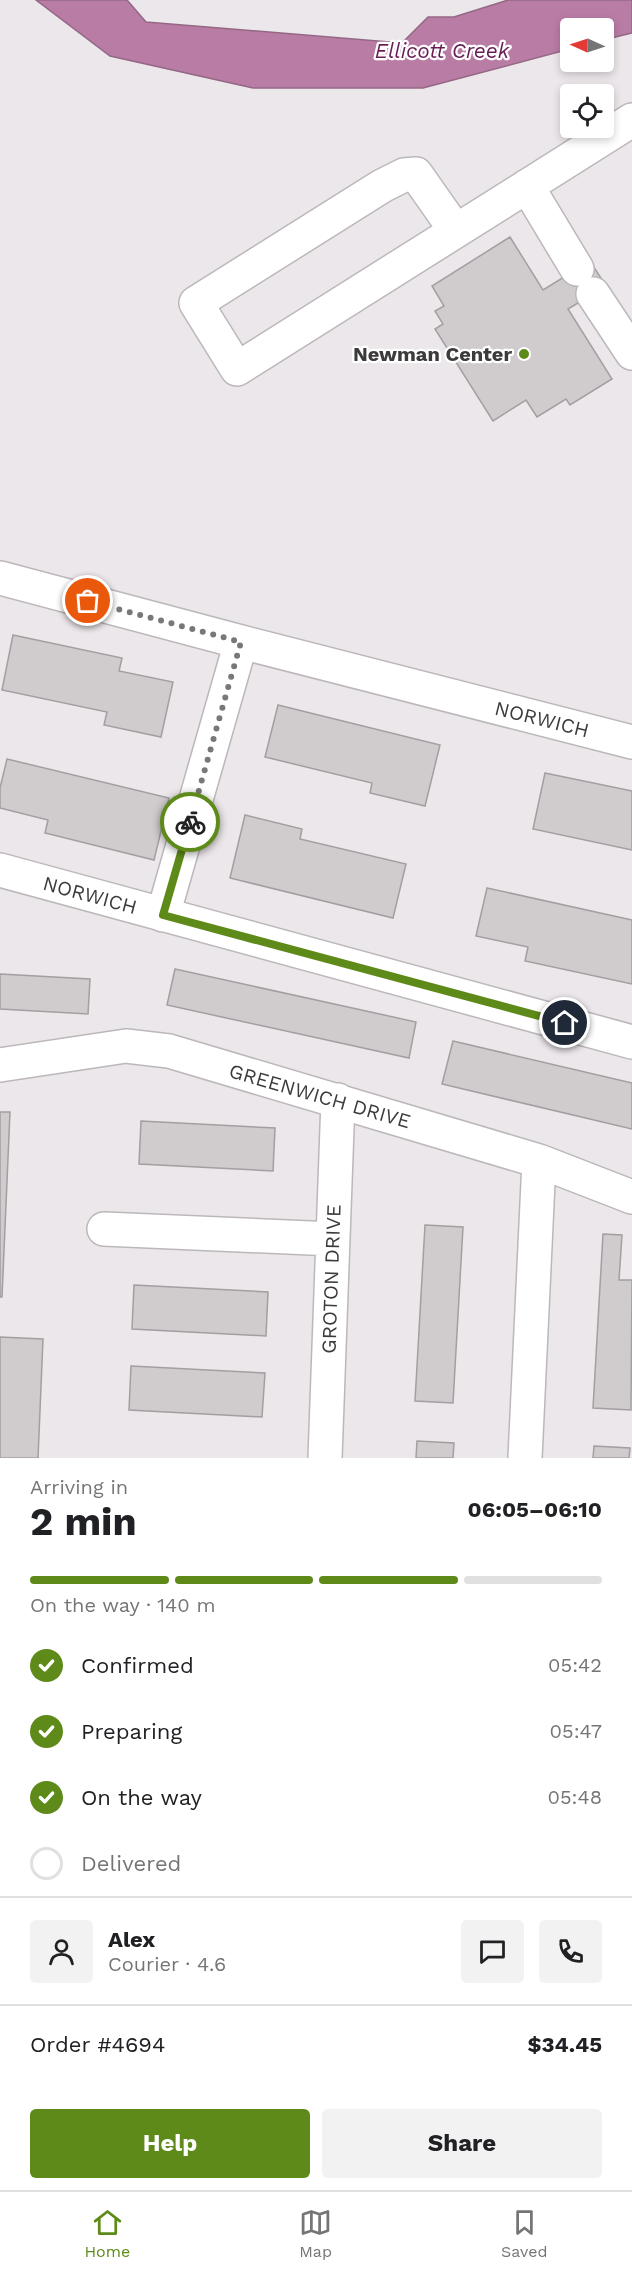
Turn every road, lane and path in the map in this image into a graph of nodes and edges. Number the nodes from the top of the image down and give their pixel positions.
1 (632, 120) edge
2 (527, 186) junction
3 (456, 231) junction
4 (632, 353) edge
5 (0, 578) edge
6 (241, 642) junction
7 (632, 742) edge
8 (0, 870) edge
9 (163, 915) junction
10 (632, 1042) edge
11 (0, 1065) edge
12 (338, 1100) junction
13 (539, 1161) junction
14 (632, 1197) edge
15 (104, 1229) dead end
16 (333, 1239) junction
17 (325, 1458) edge
18 (525, 1458) edge

1 - 2 street
2 - 3 street
2 - 4 street
3 - 3 street
5 - 6 street, NORWICH
6 - 7 street, NORWICH
6 - 9 street
8 - 9 street, NORWICH
9 - 10 street, NORWICH
11 - 12 street, GREENWICH DRIVE
12 - 13 street, GREENWICH DRIVE
12 - 16 street, GROTON DRIVE
13 - 14 street, GREENWICH DRIVE
13 - 18 street
15 - 16 street
16 - 17 street, GROTON DRIVE

